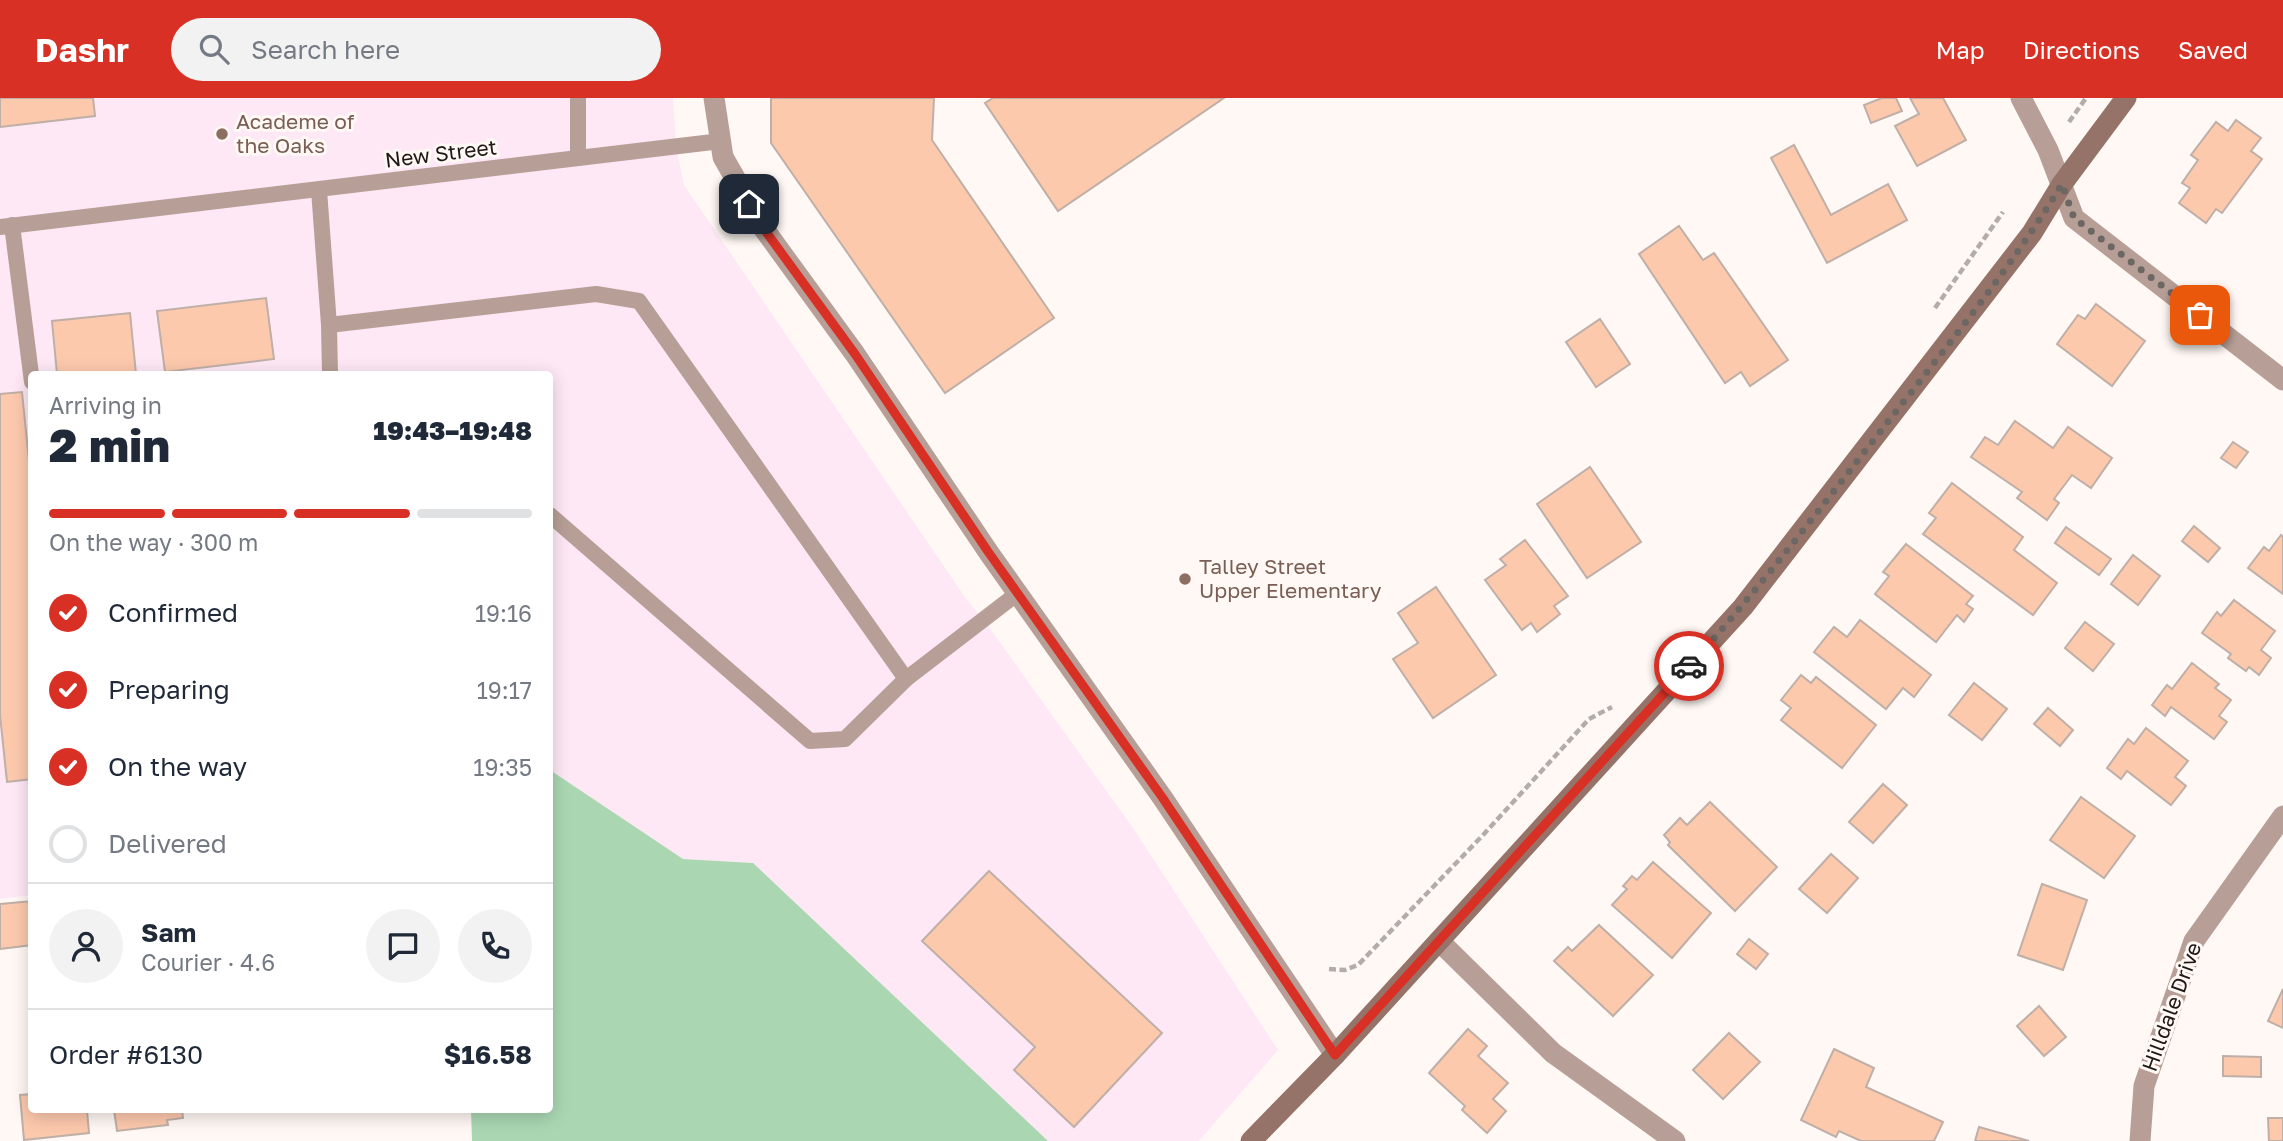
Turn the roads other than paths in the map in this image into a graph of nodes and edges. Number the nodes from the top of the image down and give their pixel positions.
1 (578, 98) edge
2 (714, 98) edge
3 (2021, 98) edge
4 (2126, 98) edge
5 (721, 141) junction
6 (578, 158) junction
7 (2062, 184) junction
8 (319, 190) junction
9 (6, 226) edge
10 (329, 325) junction
11 (30, 371) edge
12 (330, 371) edge
13 (2283, 380) edge
14 (553, 518) edge
15 (1018, 593) junction
16 (906, 679) junction
17 (2283, 816) edge
18 (1438, 941) junction
19 (1335, 1055) junction
20 (1251, 1141) edge
21 (1675, 1141) edge
22 (2140, 1141) edge

1 - 6 lane
2 - 5 street
3 - 7 street
4 - 7 main road
5 - 6 lane, New Street
5 - 15 street
6 - 8 lane, New Street
7 - 13 street
7 - 18 main road
8 - 9 lane, New Street
8 - 10 lane
9 - 11 lane
10 - 12 lane
10 - 16 lane
14 - 16 lane
15 - 16 lane
15 - 19 street
17 - 22 street, Hilldale Drive
18 - 19 main road
18 - 21 street
19 - 20 main road

